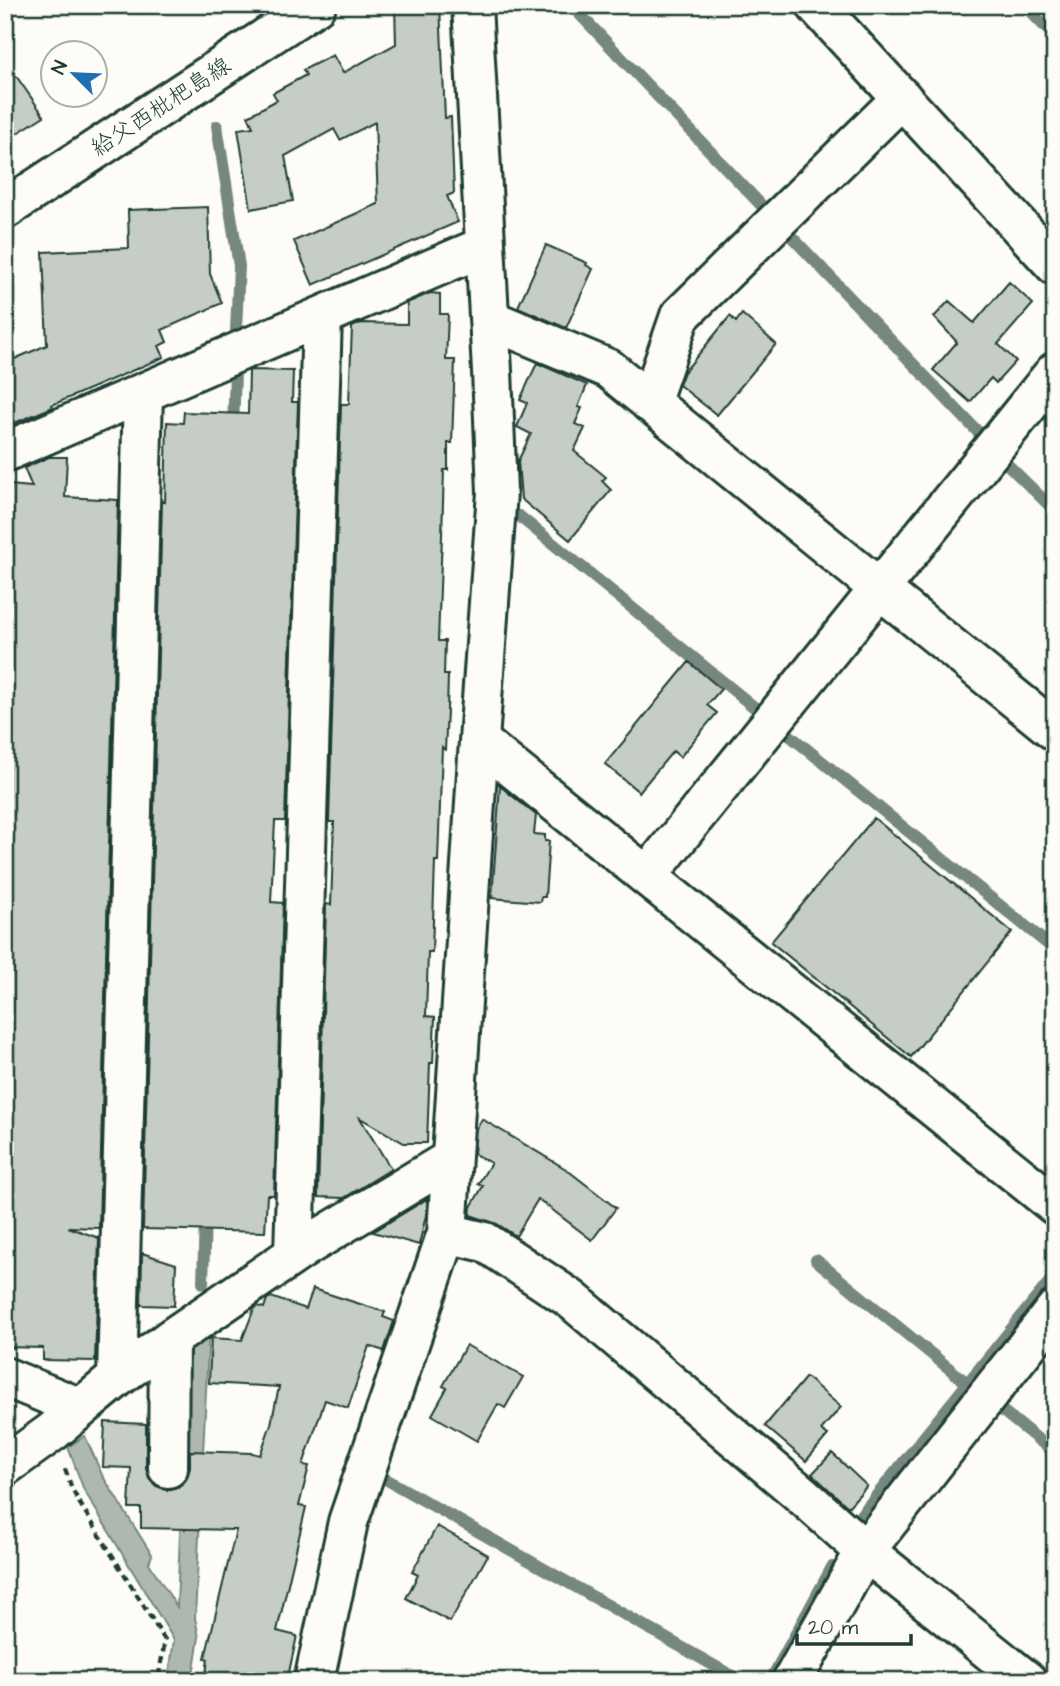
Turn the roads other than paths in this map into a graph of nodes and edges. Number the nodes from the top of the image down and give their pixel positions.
1 (316, 5) edge
2 (472, 5) edge
3 (816, 5) edge
4 (902, 98) junction
5 (5, 209) edge
6 (485, 246) junction
7 (1055, 265) edge
8 (322, 316) junction
9 (489, 318) junction
10 (1055, 372) edge
11 (143, 393) junction
12 (650, 403) junction
13 (5, 452) edge
14 (878, 588) junction
15 (1055, 732) edge
16 (479, 741) junction
17 (647, 876) junction
18 (452, 1159) junction
19 (1055, 1205) edge
20 (447, 1233) junction
21 (294, 1254) junction
22 (1055, 1310) edge
23 (169, 1340) junction
24 (5, 1377) edge
25 (117, 1378) junction
26 (81, 1408) junction
27 (5, 1466) edge
28 (168, 1468) dead end
29 (865, 1551) junction
30 (314, 1681) edge
31 (792, 1681) edge
32 (1027, 1681) edge

1 - 5 street, 給父西枇杷島線
2 - 6 street
3 - 4 street
4 - 7 street
4 - 12 street
6 - 8 street
6 - 9 street
8 - 11 street
8 - 21 street
9 - 12 street
9 - 16 street
10 - 14 street
11 - 13 street
11 - 25 street
12 - 14 street
14 - 15 street
14 - 17 street
16 - 17 street
16 - 18 street
17 - 19 street
18 - 20 street
18 - 21 street
20 - 29 street
20 - 30 street
21 - 23 street
22 - 29 street
23 - 25 street
23 - 28 street
24 - 26 street
25 - 26 street
26 - 27 street
29 - 31 street
29 - 32 street

